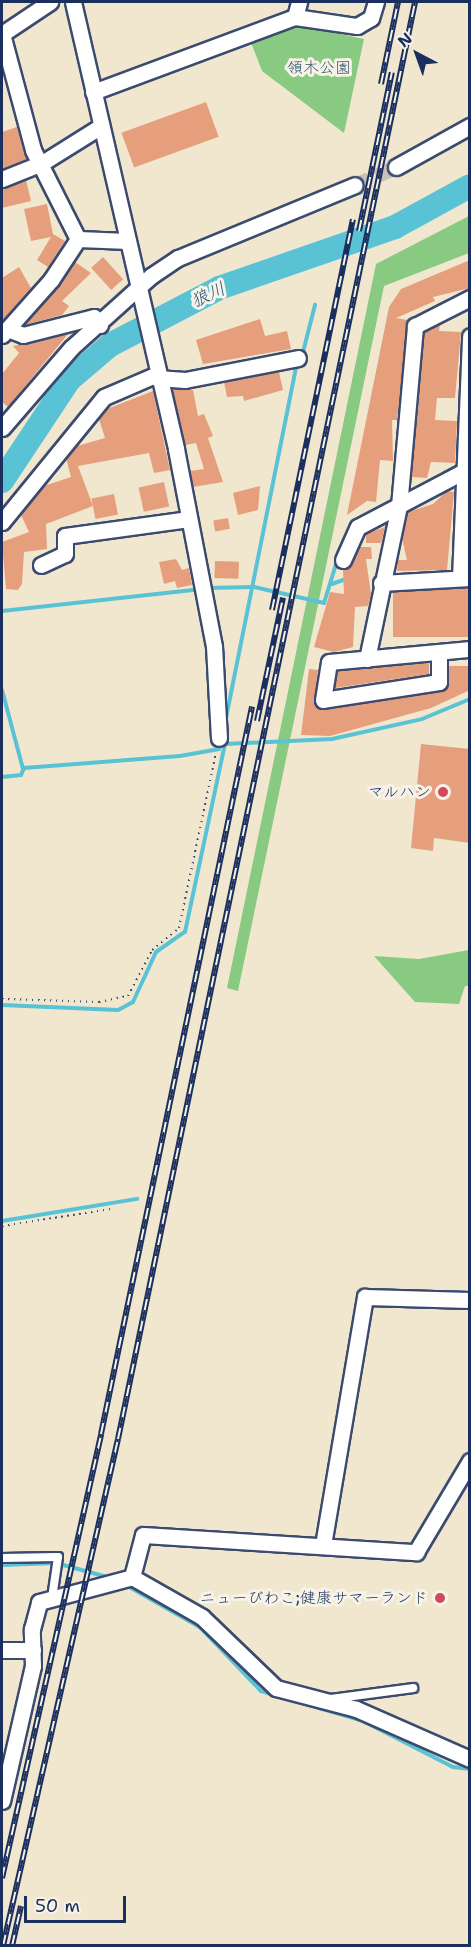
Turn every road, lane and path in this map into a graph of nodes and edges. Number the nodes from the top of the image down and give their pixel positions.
1 (50, 2) edge
2 (73, 2) edge
3 (298, 2) edge
4 (376, 2) edge
5 (295, 17) junction
6 (2, 34) edge
7 (7, 76) edge
8 (93, 92) junction
9 (101, 126) junction
10 (470, 126) edge
11 (42, 163) junction
12 (396, 167) tunnel mouth
13 (2, 179) edge
14 (355, 185) tunnel mouth
15 (78, 239) junction
16 (128, 241) junction
17 (139, 288) junction
18 (470, 298) edge
19 (100, 325) junction
20 (6, 333) edge
21 (470, 336) edge
22 (298, 358) dead end
23 (156, 376) junction
24 (2, 428) edge
25 (467, 469) edge
26 (399, 506) junction
27 (189, 519) junction
28 (2, 522) edge
29 (343, 560) dead end
30 (41, 565) dead end
31 (465, 578) edge
32 (381, 582) junction
33 (470, 649) edge
34 (439, 652) junction
35 (367, 659) junction
36 (219, 738) joint
37 (2, 999) edge
38 (111, 1209) dead end
39 (2, 1226) edge
40 (470, 1300) edge
41 (470, 1461) edge
42 (323, 1545) junction
43 (2, 1558) edge
44 (126, 1580) junction
45 (51, 1598) junction
46 (2, 1650) edge
47 (33, 1650) junction
48 (413, 1688) dead end
49 (315, 1701) junction
50 (470, 1760) edge
51 (2, 1801) edge

1 - 6 street
2 - 8 street
3 - 5 street
4 - 5 street
5 - 8 street
6 - 7 street
7 - 11 street
8 - 9 street
9 - 11 street
9 - 16 street
10 - 12 street
11 - 13 street
11 - 15 street
14 - 17 street
15 - 16 street
15 - 20 street
16 - 17 street
17 - 19 street
17 - 23 street
18 - 26 street
19 - 20 street
19 - 24 street
21 - 25 street
22 - 23 street
23 - 27 street
23 - 28 street
25 - 26 street
25 - 31 street
26 - 29 street
26 - 32 street
27 - 30 street
27 - 36 street
31 - 32 street
32 - 35 street
33 - 34 street
34 - 35 street
34 - 35 street
36 - 37 path
38 - 39 path
40 - 42 street
41 - 42 street
42 - 44 street
43 - 45 lane
44 - 45 street
44 - 49 street
45 - 47 street
46 - 47 street
47 - 51 street
48 - 49 lane
49 - 50 street

